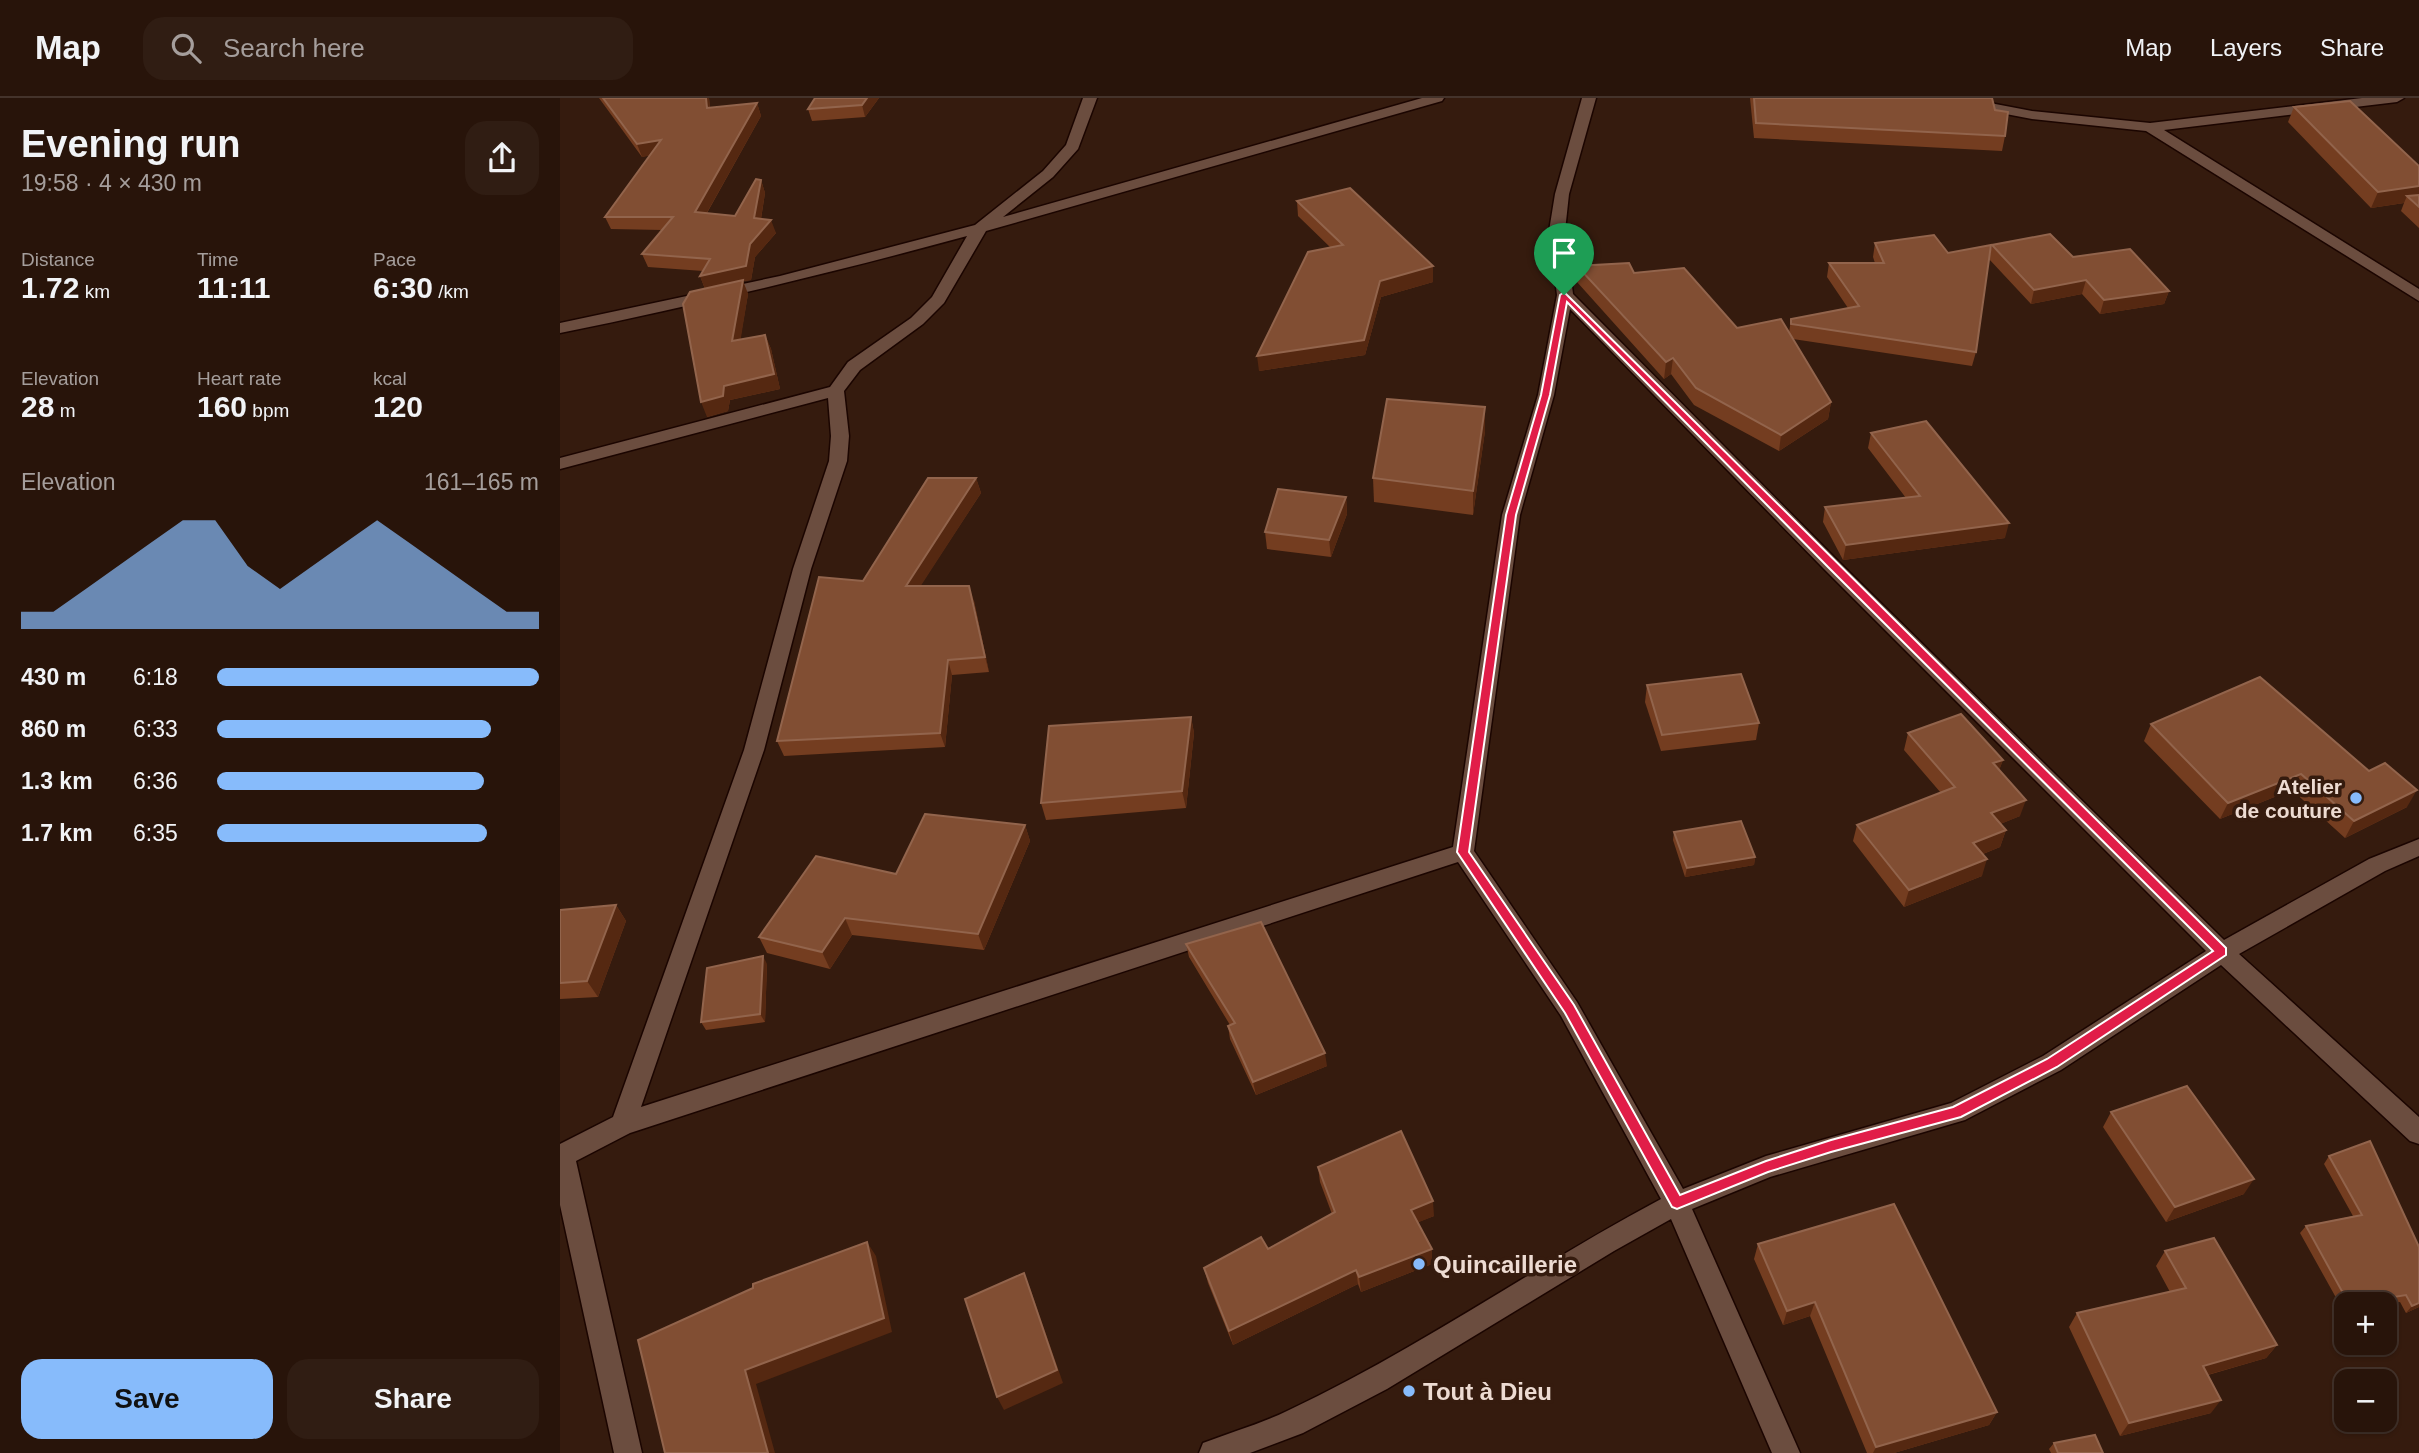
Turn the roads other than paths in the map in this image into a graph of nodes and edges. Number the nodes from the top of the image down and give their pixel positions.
1 (1090, 98) edge
2 (1437, 98) edge
3 (1589, 98) edge
4 (1943, 98) edge
5 (2397, 98) edge
6 (2150, 127) junction
7 (979, 229) junction
8 (1564, 295) junction
9 (2419, 296) edge
10 (560, 328) edge
11 (836, 391) junction
12 (560, 464) edge
13 (2419, 847) edge
14 (1463, 852) junction
15 (2222, 952) junction
16 (623, 1124) junction
17 (2419, 1133) edge
18 (561, 1156) edge
19 (1677, 1203) junction
20 (628, 1453) edge
21 (1213, 1453) edge
22 (1786, 1453) edge

1 - 7 street
2 - 7 street
3 - 8 street
4 - 6 street
5 - 6 street
6 - 9 street
7 - 10 street
7 - 11 street
8 - 14 street
8 - 15 street
11 - 12 street
11 - 16 street
13 - 15 street
14 - 16 street
14 - 19 street
15 - 17 street
15 - 19 street
16 - 18 street
18 - 20 street
19 - 21 street
19 - 22 street

